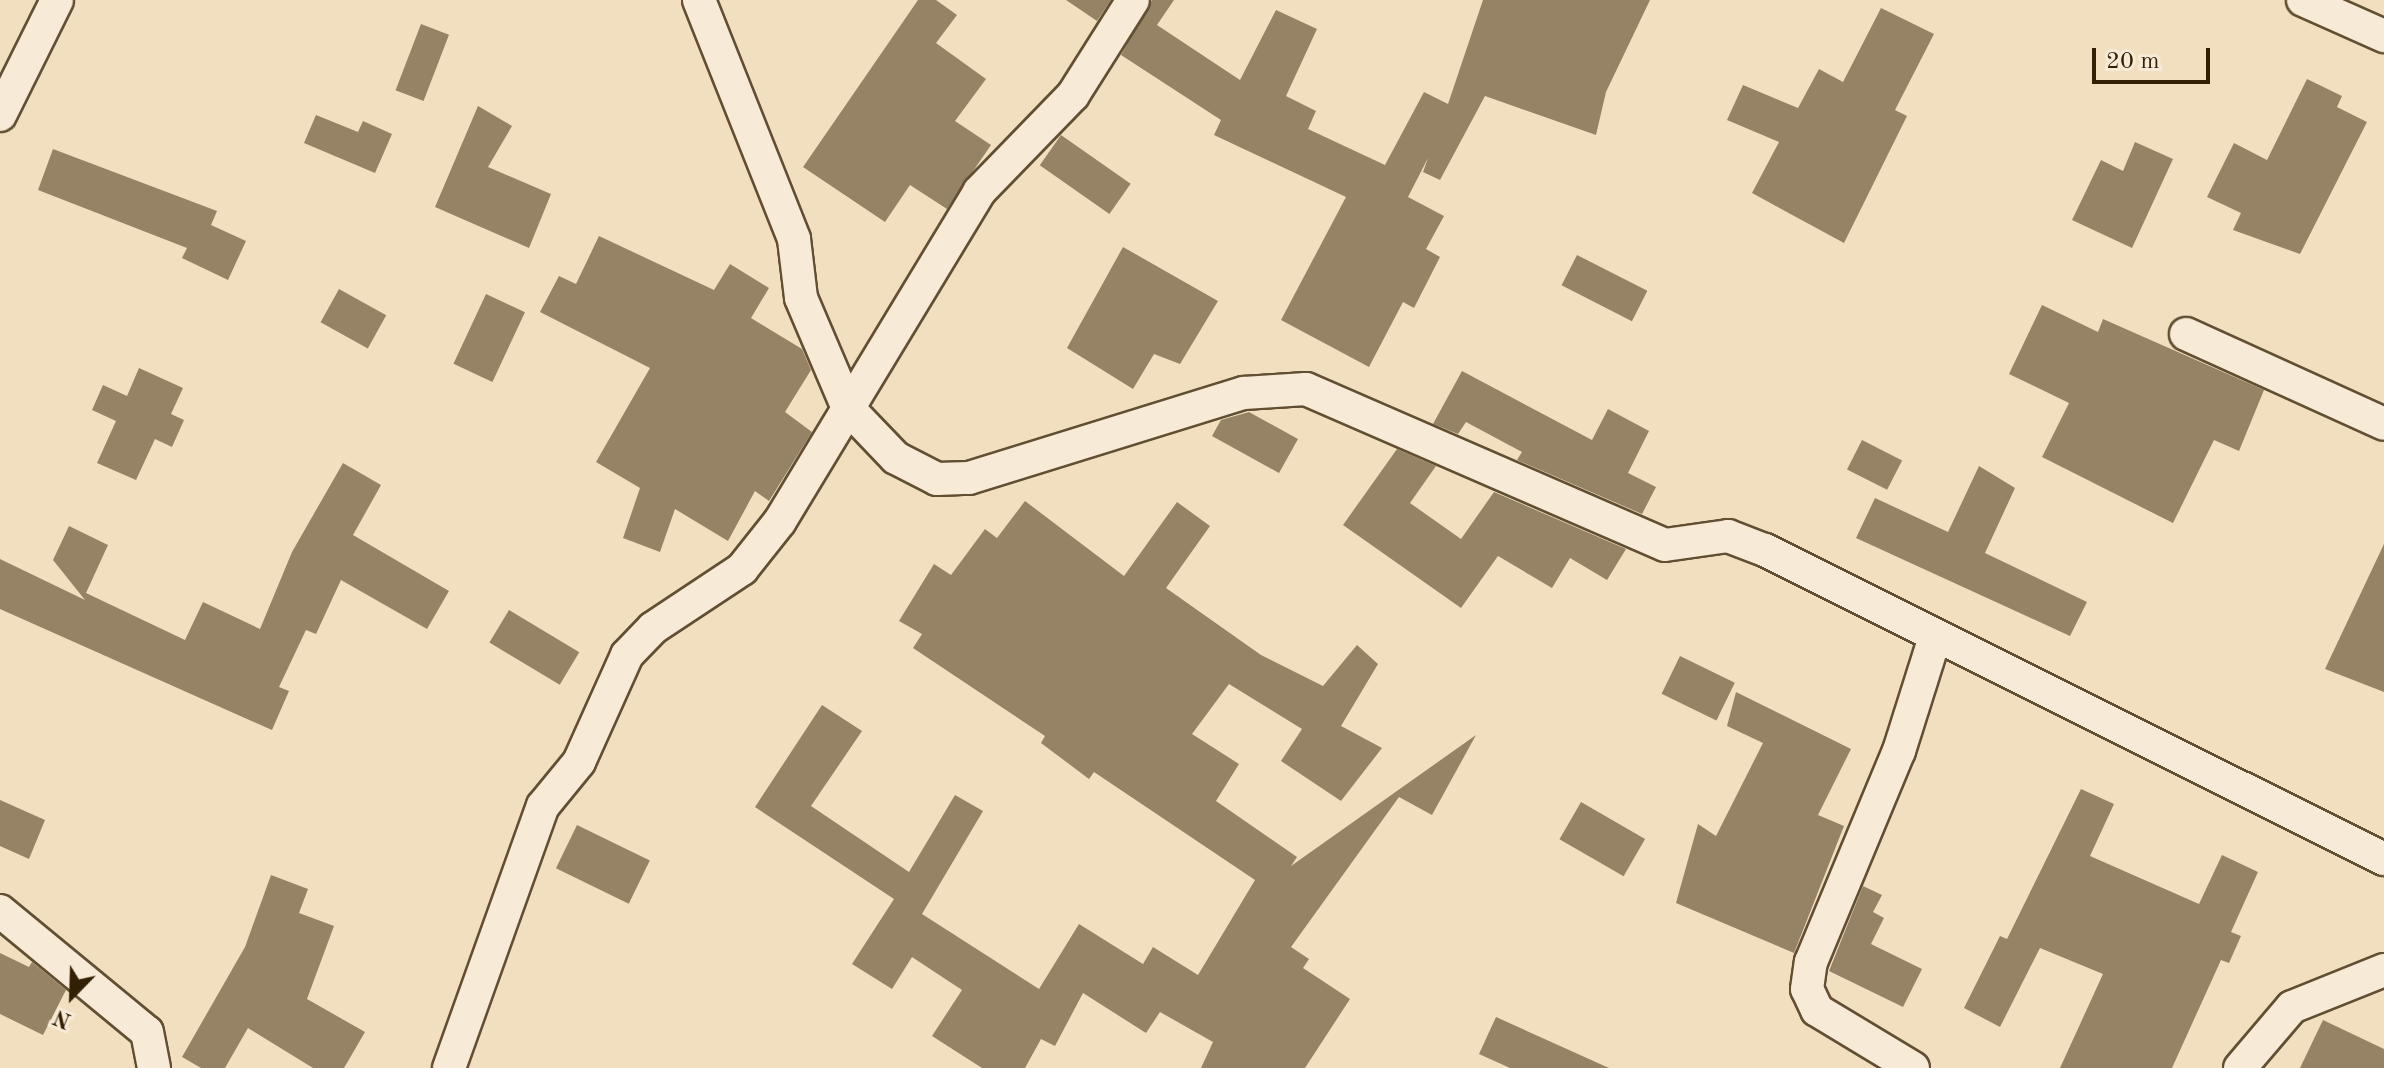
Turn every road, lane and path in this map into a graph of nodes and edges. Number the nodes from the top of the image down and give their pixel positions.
1 (57, 0) edge
2 (699, 0) edge
3 (1133, 0) edge
4 (2303, 0) edge
5 (2384, 36) edge
6 (0, 115) edge
7 (2186, 334) dead end
8 (848, 408) junction
9 (2384, 424) edge
10 (1935, 637) junction
11 (2384, 859) edge
12 (0, 911) edge
13 (2384, 970) edge
14 (154, 1068) edge
15 (449, 1068) edge
16 (1913, 1068) edge
17 (2240, 1068) edge

1 - 6 street
2 - 8 street
3 - 8 street
4 - 5 street
7 - 9 street
8 - 10 street
8 - 15 street
10 - 11 street
10 - 16 street
12 - 14 street
13 - 17 street

